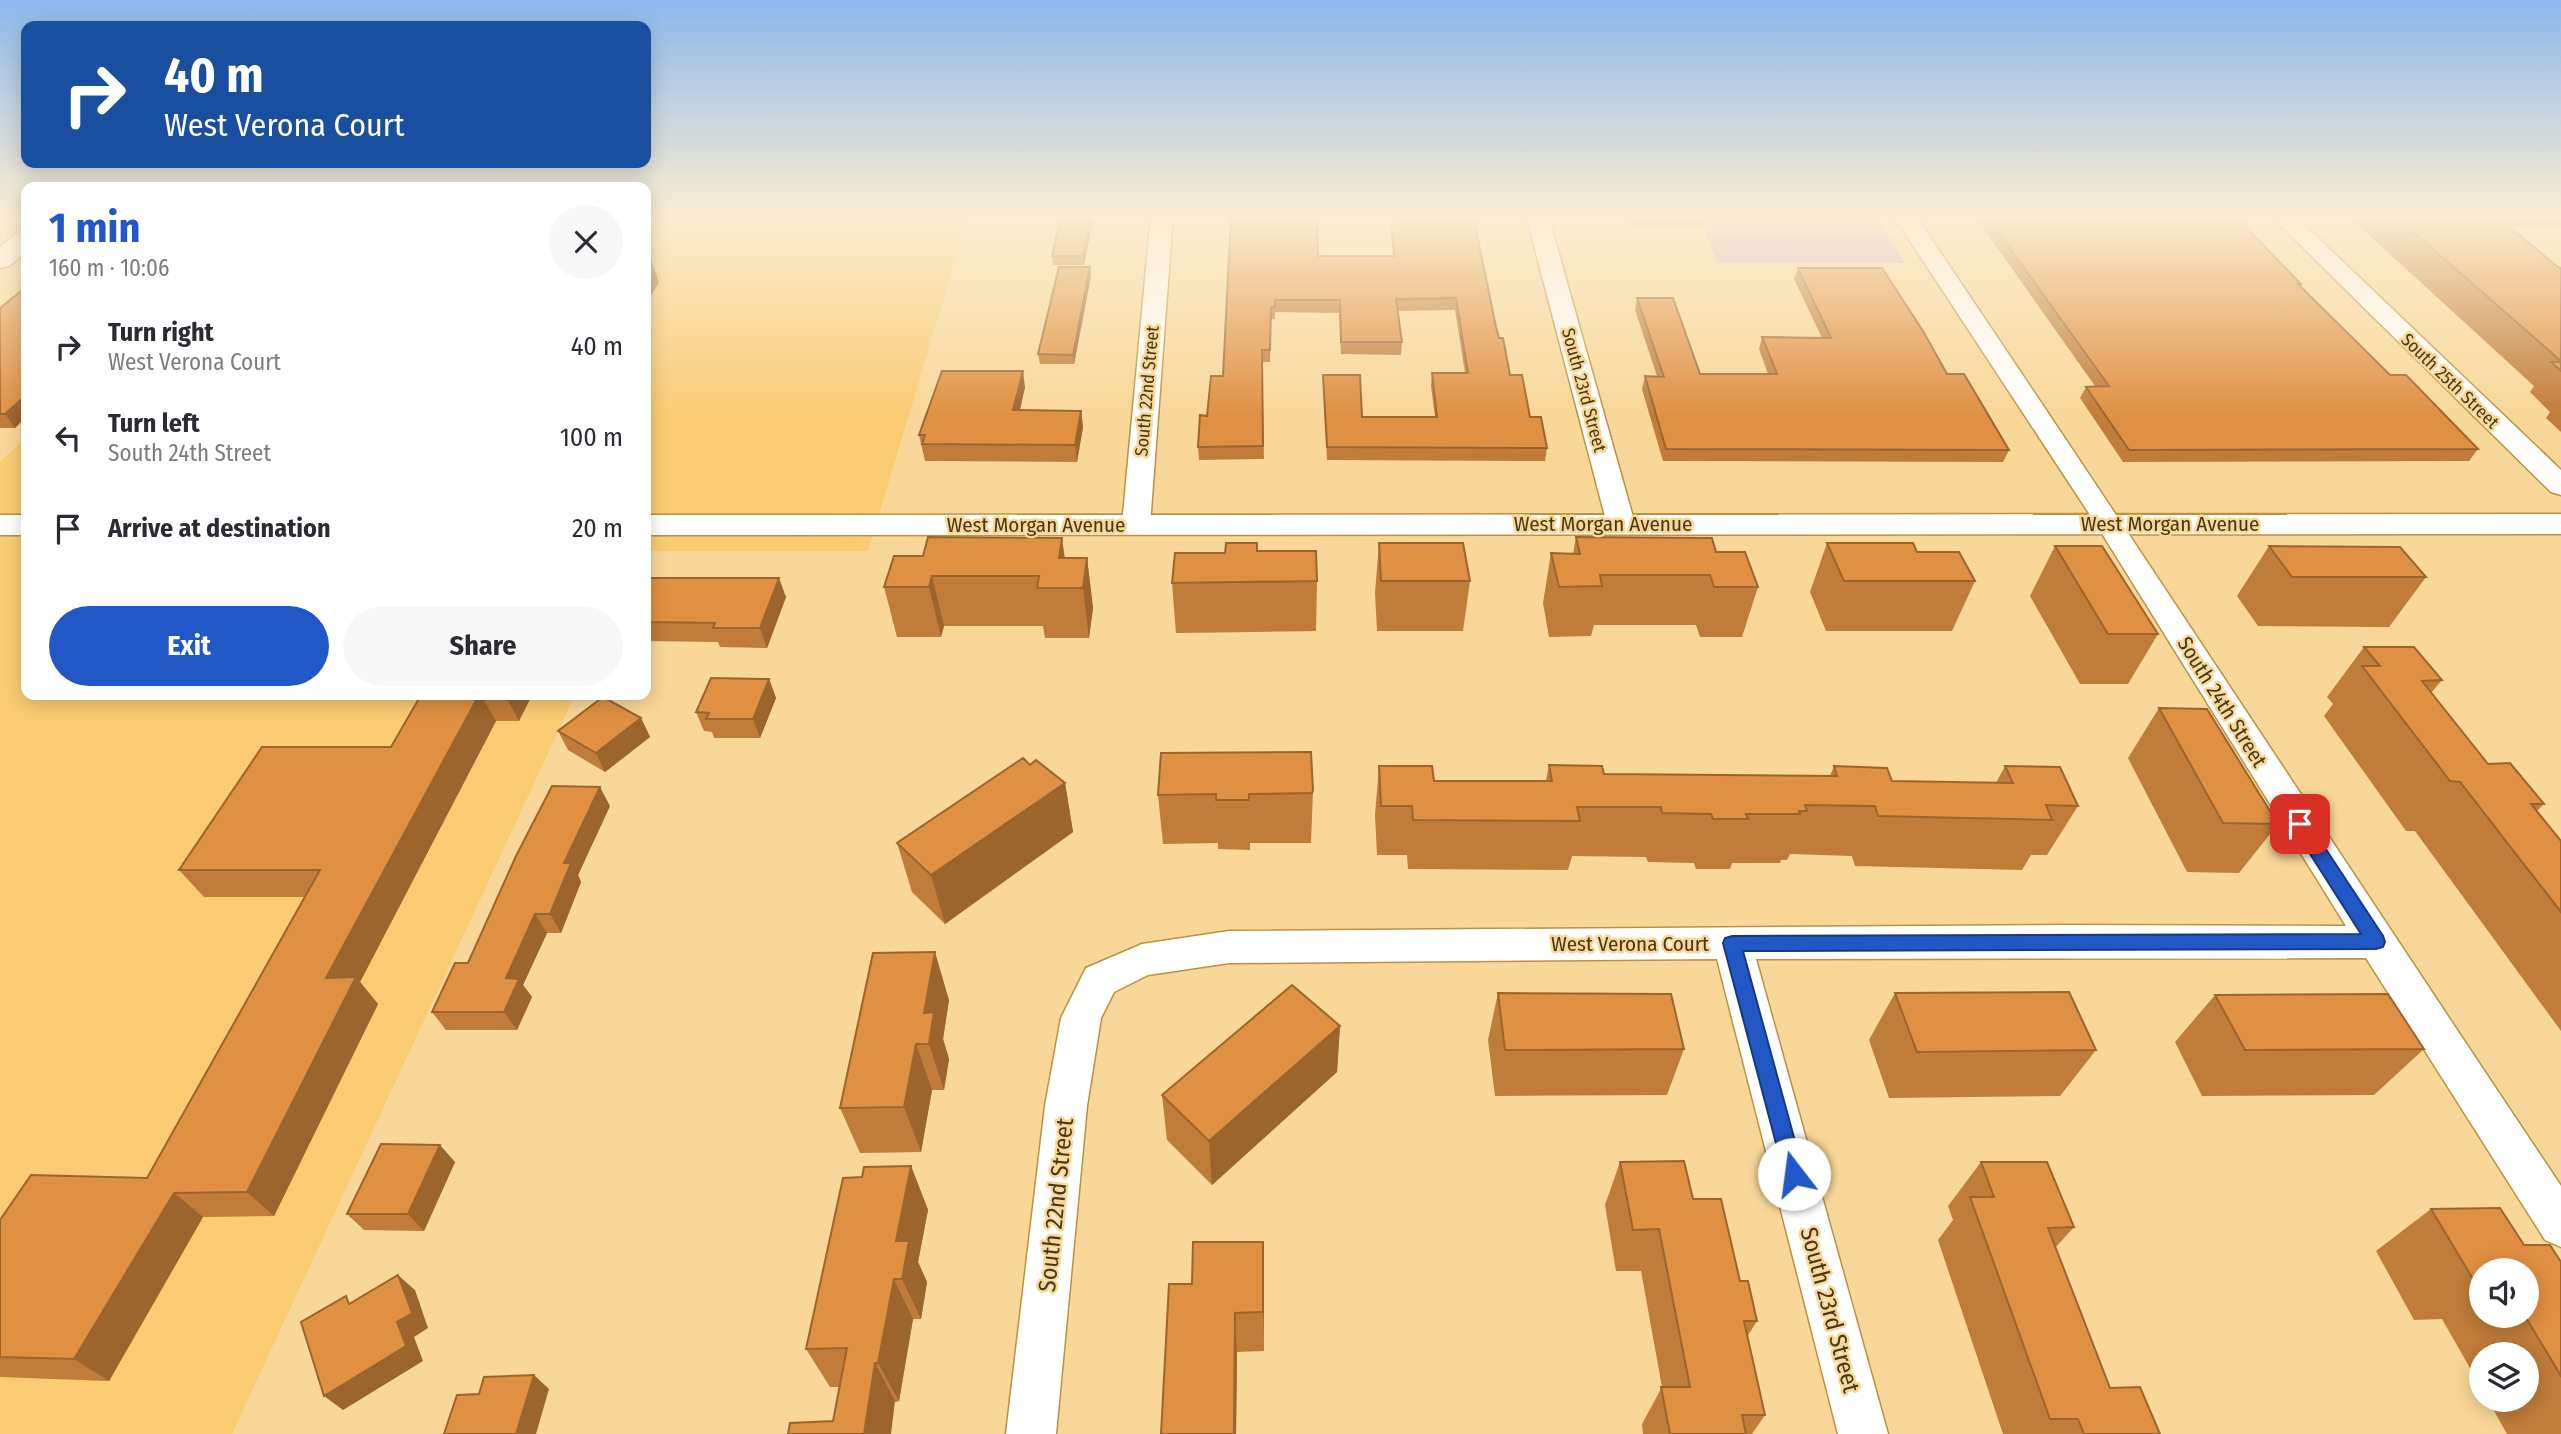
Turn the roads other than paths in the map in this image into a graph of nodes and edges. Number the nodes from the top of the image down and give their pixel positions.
1 (1156, 282) edge
2 (1555, 282) edge
3 (1949, 282) edge
4 (2350, 282) edge
5 (2561, 486) edge
6 (1621, 524) junction
7 (2110, 524) junction
8 (2561, 524) edge
9 (0, 525) edge
10 (21, 525) edge
11 (651, 525) edge
12 (1136, 525) junction
13 (2376, 942) junction
14 (1732, 943) junction
15 (1100, 980) joint
16 (2561, 1225) edge
17 (1031, 1434) edge
18 (1863, 1434) edge

1 - 12 street, South 22nd Street
2 - 6 street, South 23rd Street
3 - 7 street, South 24th Street
4 - 5 street, South 25th Street
6 - 7 street, West Morgan Avenue
6 - 12 street, West Morgan Avenue
7 - 8 street, West Morgan Avenue
7 - 13 street, South 24th Street
9 - 10 street
11 - 12 street, West Morgan Avenue
13 - 14 street, West Verona Court
13 - 16 street, South 24th Street
14 - 15 street, West Verona Court
14 - 18 street, South 23rd Street
15 - 17 street, South 22nd Street

